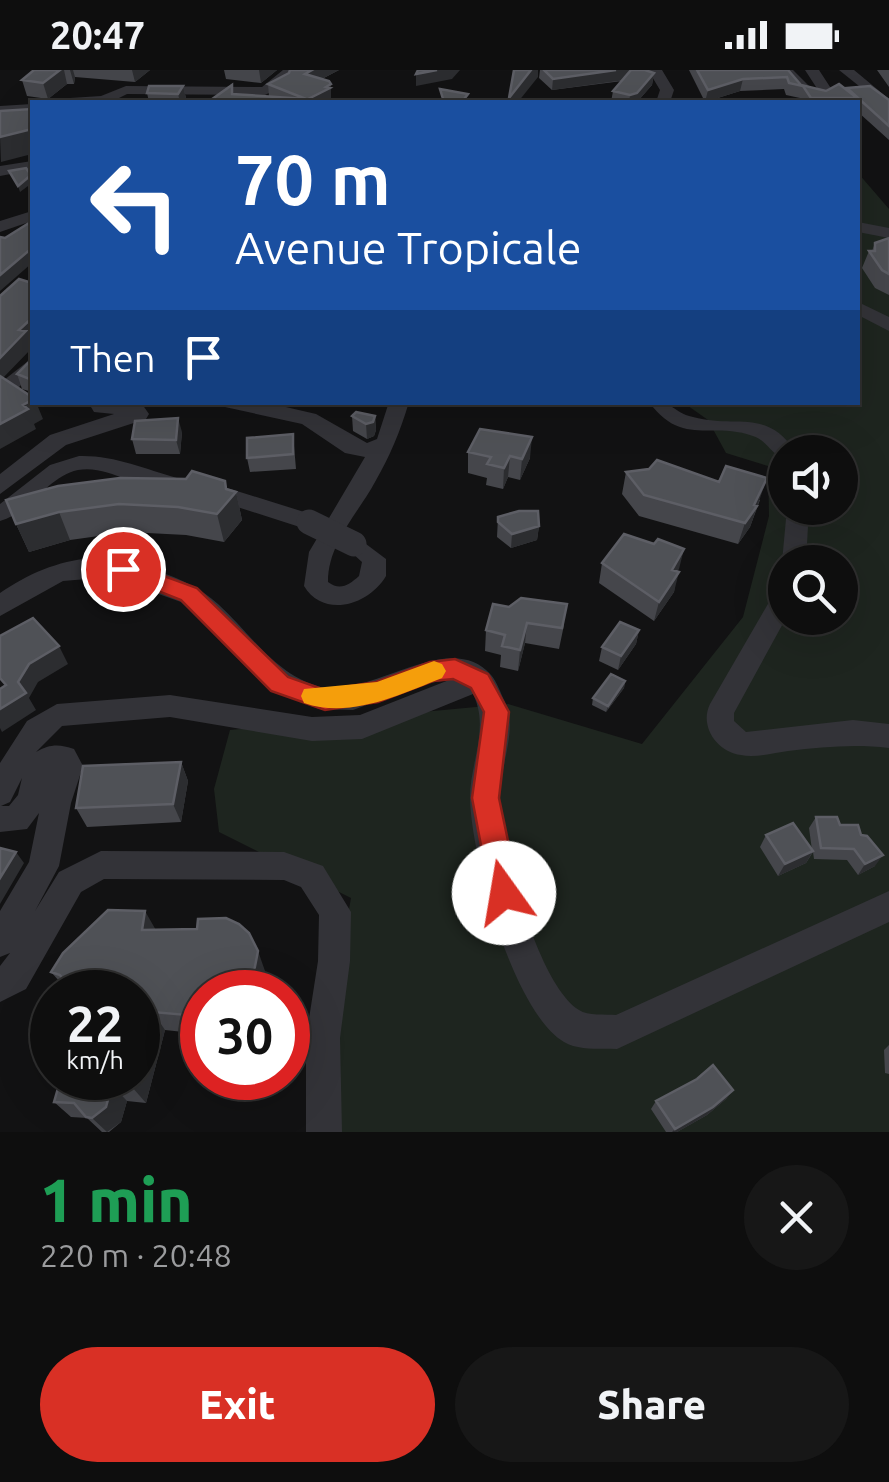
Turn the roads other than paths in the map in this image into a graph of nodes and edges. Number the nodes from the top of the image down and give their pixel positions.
1 (290, 70) edge
2 (786, 70) edge
3 (812, 70) edge
4 (846, 70) edge
5 (657, 73) edge
6 (680, 81) dead end
7 (105, 100) edge
8 (665, 100) edge
9 (889, 106) edge
10 (30, 108) edge
11 (0, 110) edge
12 (30, 166) edge
13 (0, 171) edge
14 (30, 217) edge
15 (0, 227) edge
16 (860, 227) edge
17 (889, 233) edge
18 (860, 309) edge
19 (889, 325) edge
20 (30, 366) edge
21 (10, 384) edge
22 (100, 405) edge
23 (242, 405) edge
24 (398, 405) edge
25 (661, 405) edge
26 (771, 435) edge
27 (379, 449) junction
28 (0, 486) edge
29 (0, 512) edge
30 (6, 594) edge
31 (768, 627) edge
32 (480, 681) junction
33 (889, 736) edge
34 (0, 793) edge
35 (0, 819) edge
36 (889, 906) edge
37 (0, 941) edge
38 (0, 985) edge
39 (324, 1132) edge

1 - 7 street
2 - 3 street
4 - 9 street
5 - 6 street
5 - 8 street
10 - 11 street
12 - 13 street
14 - 15 street
16 - 17 street
18 - 19 street
20 - 21 street
22 - 28 street
23 - 27 street
24 - 27 street
25 - 26 street
27 - 29 street, bridge
30 - 32 street
31 - 33 street
32 - 34 street
32 - 36 street
35 - 37 street
38 - 39 street

